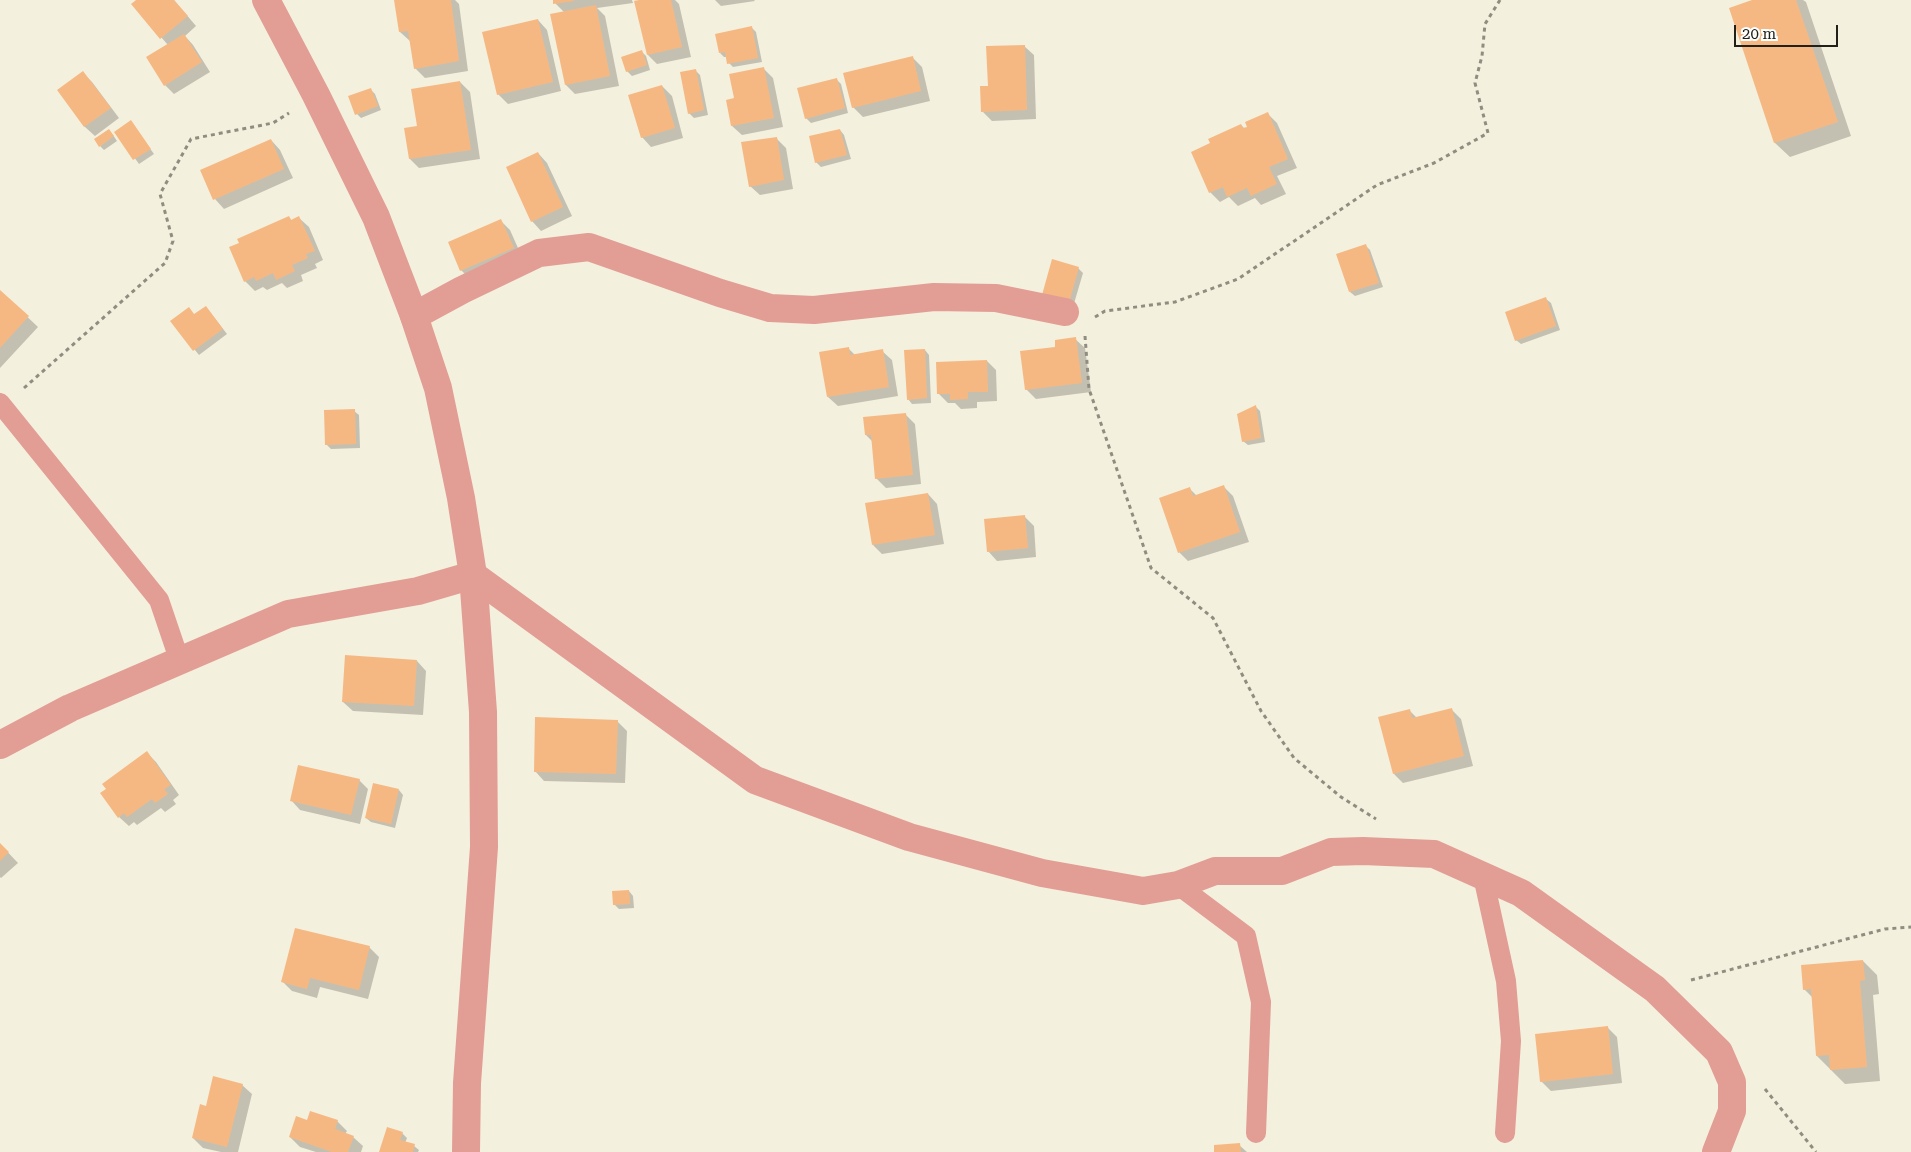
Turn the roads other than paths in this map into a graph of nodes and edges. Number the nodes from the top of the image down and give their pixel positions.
1 (266, 0) edge
2 (414, 316) junction
3 (1074, 318) road end
4 (1, 405) edge
5 (473, 575) junction
6 (180, 659) junction
7 (0, 745) edge
8 (1484, 876) junction
9 (1178, 885) junction
10 (1256, 1133) dead end
11 (1505, 1133) dead end
12 (466, 1152) edge
13 (1716, 1152) edge

1 - 2 street
2 - 3 street
2 - 5 street
4 - 6 lane
5 - 6 street
5 - 9 street
5 - 12 street
6 - 7 street
8 - 9 street
8 - 11 lane
8 - 13 street
9 - 10 lane

